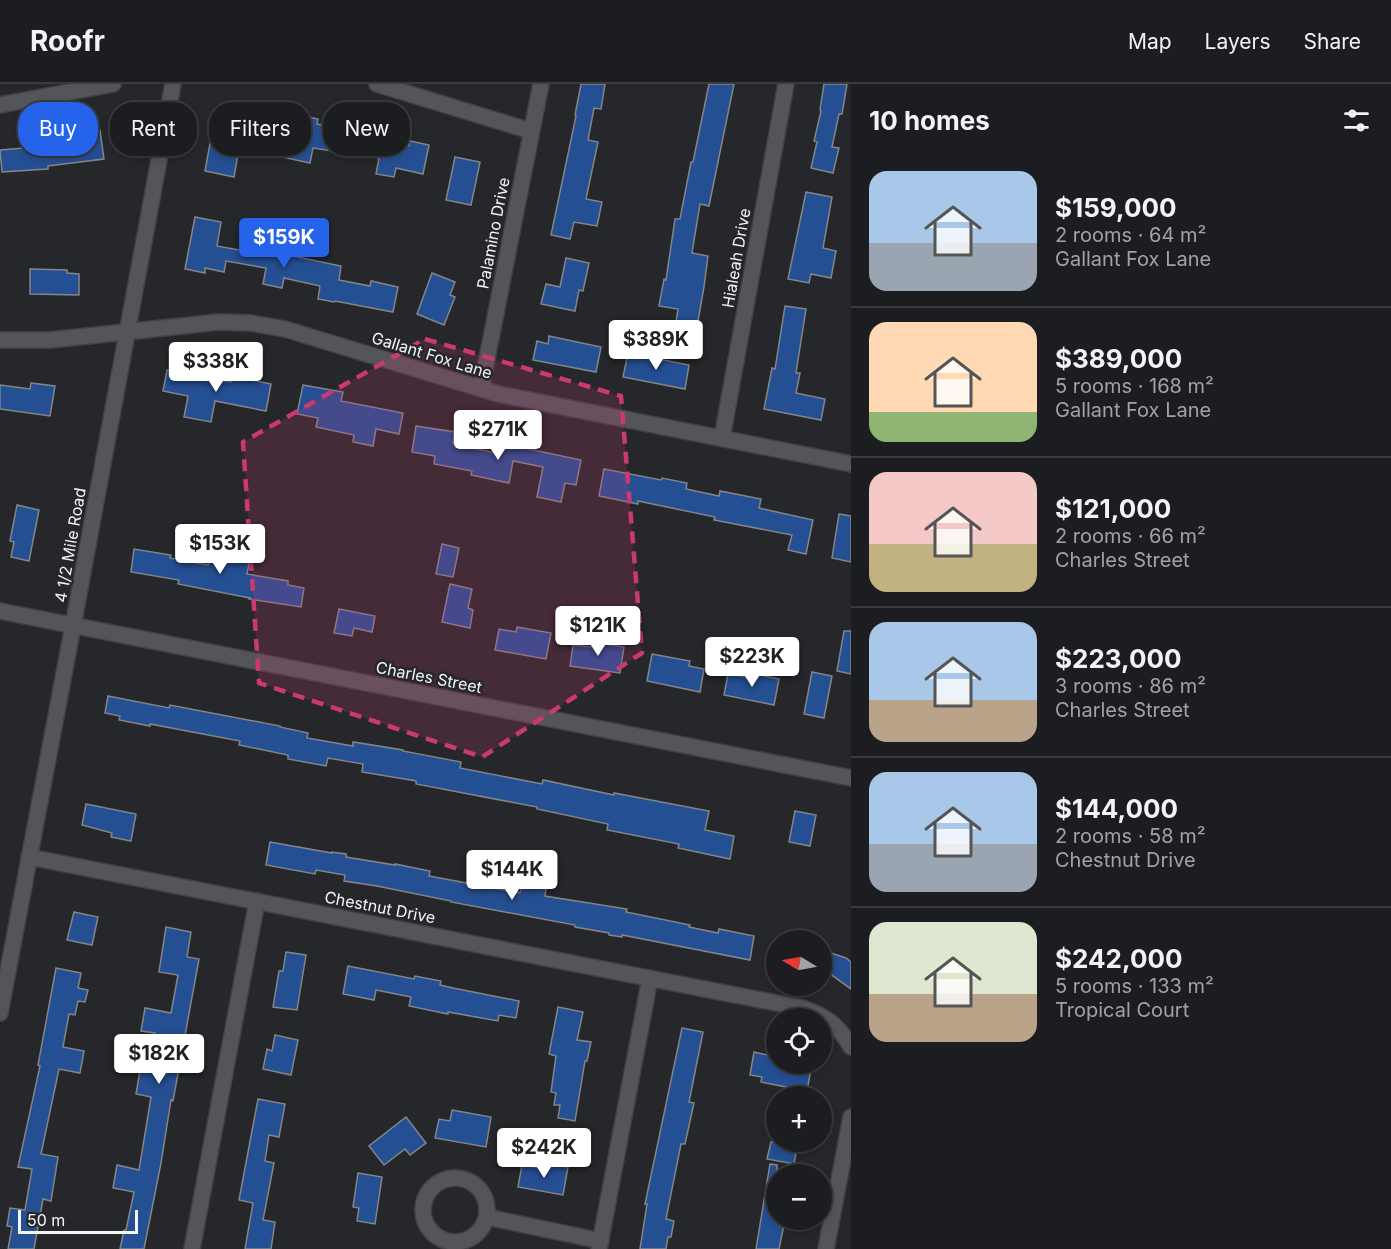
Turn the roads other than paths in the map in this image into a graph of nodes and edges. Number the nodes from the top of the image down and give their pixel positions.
1 (113, 84) edge
2 (173, 84) edge
3 (377, 84) edge
4 (541, 84) edge
5 (786, 84) edge
6 (0, 105) edge
7 (531, 131) junction
8 (127, 331) junction
9 (0, 340) edge
10 (481, 389) junction
11 (722, 438) junction
12 (851, 464) edge
13 (0, 611) edge
14 (73, 626) junction
15 (851, 778) edge
16 (29, 857) junction
17 (257, 902) junction
18 (650, 978) junction
19 (0, 1013) edge
20 (851, 1047) edge
21 (851, 1117) edge
22 (487, 1217) junction
23 (600, 1245) edge
24 (192, 1249) edge
25 (826, 1249) edge

1 - 6 street
2 - 8 street, 4 1/2 Mile Road
3 - 7 street
4 - 7 street, Palamino Drive
5 - 11 street, Hialeah Drive
7 - 10 street, Palamino Drive
8 - 9 street, Gallant Fox Lane
8 - 10 street, Gallant Fox Lane
8 - 14 street, 4 1/2 Mile Road
10 - 11 street, Gallant Fox Lane
11 - 12 street, Gallant Fox Lane
13 - 14 street, Charles Street
14 - 15 street, Charles Street
14 - 16 street, 4 1/2 Mile Road
16 - 17 street, Chestnut Drive
16 - 19 street, 4 1/2 Mile Road
17 - 18 street, Chestnut Drive
17 - 24 street
18 - 20 street, Chestnut Drive
18 - 23 street
21 - 25 street
22 - 22 street
22 - 23 street

